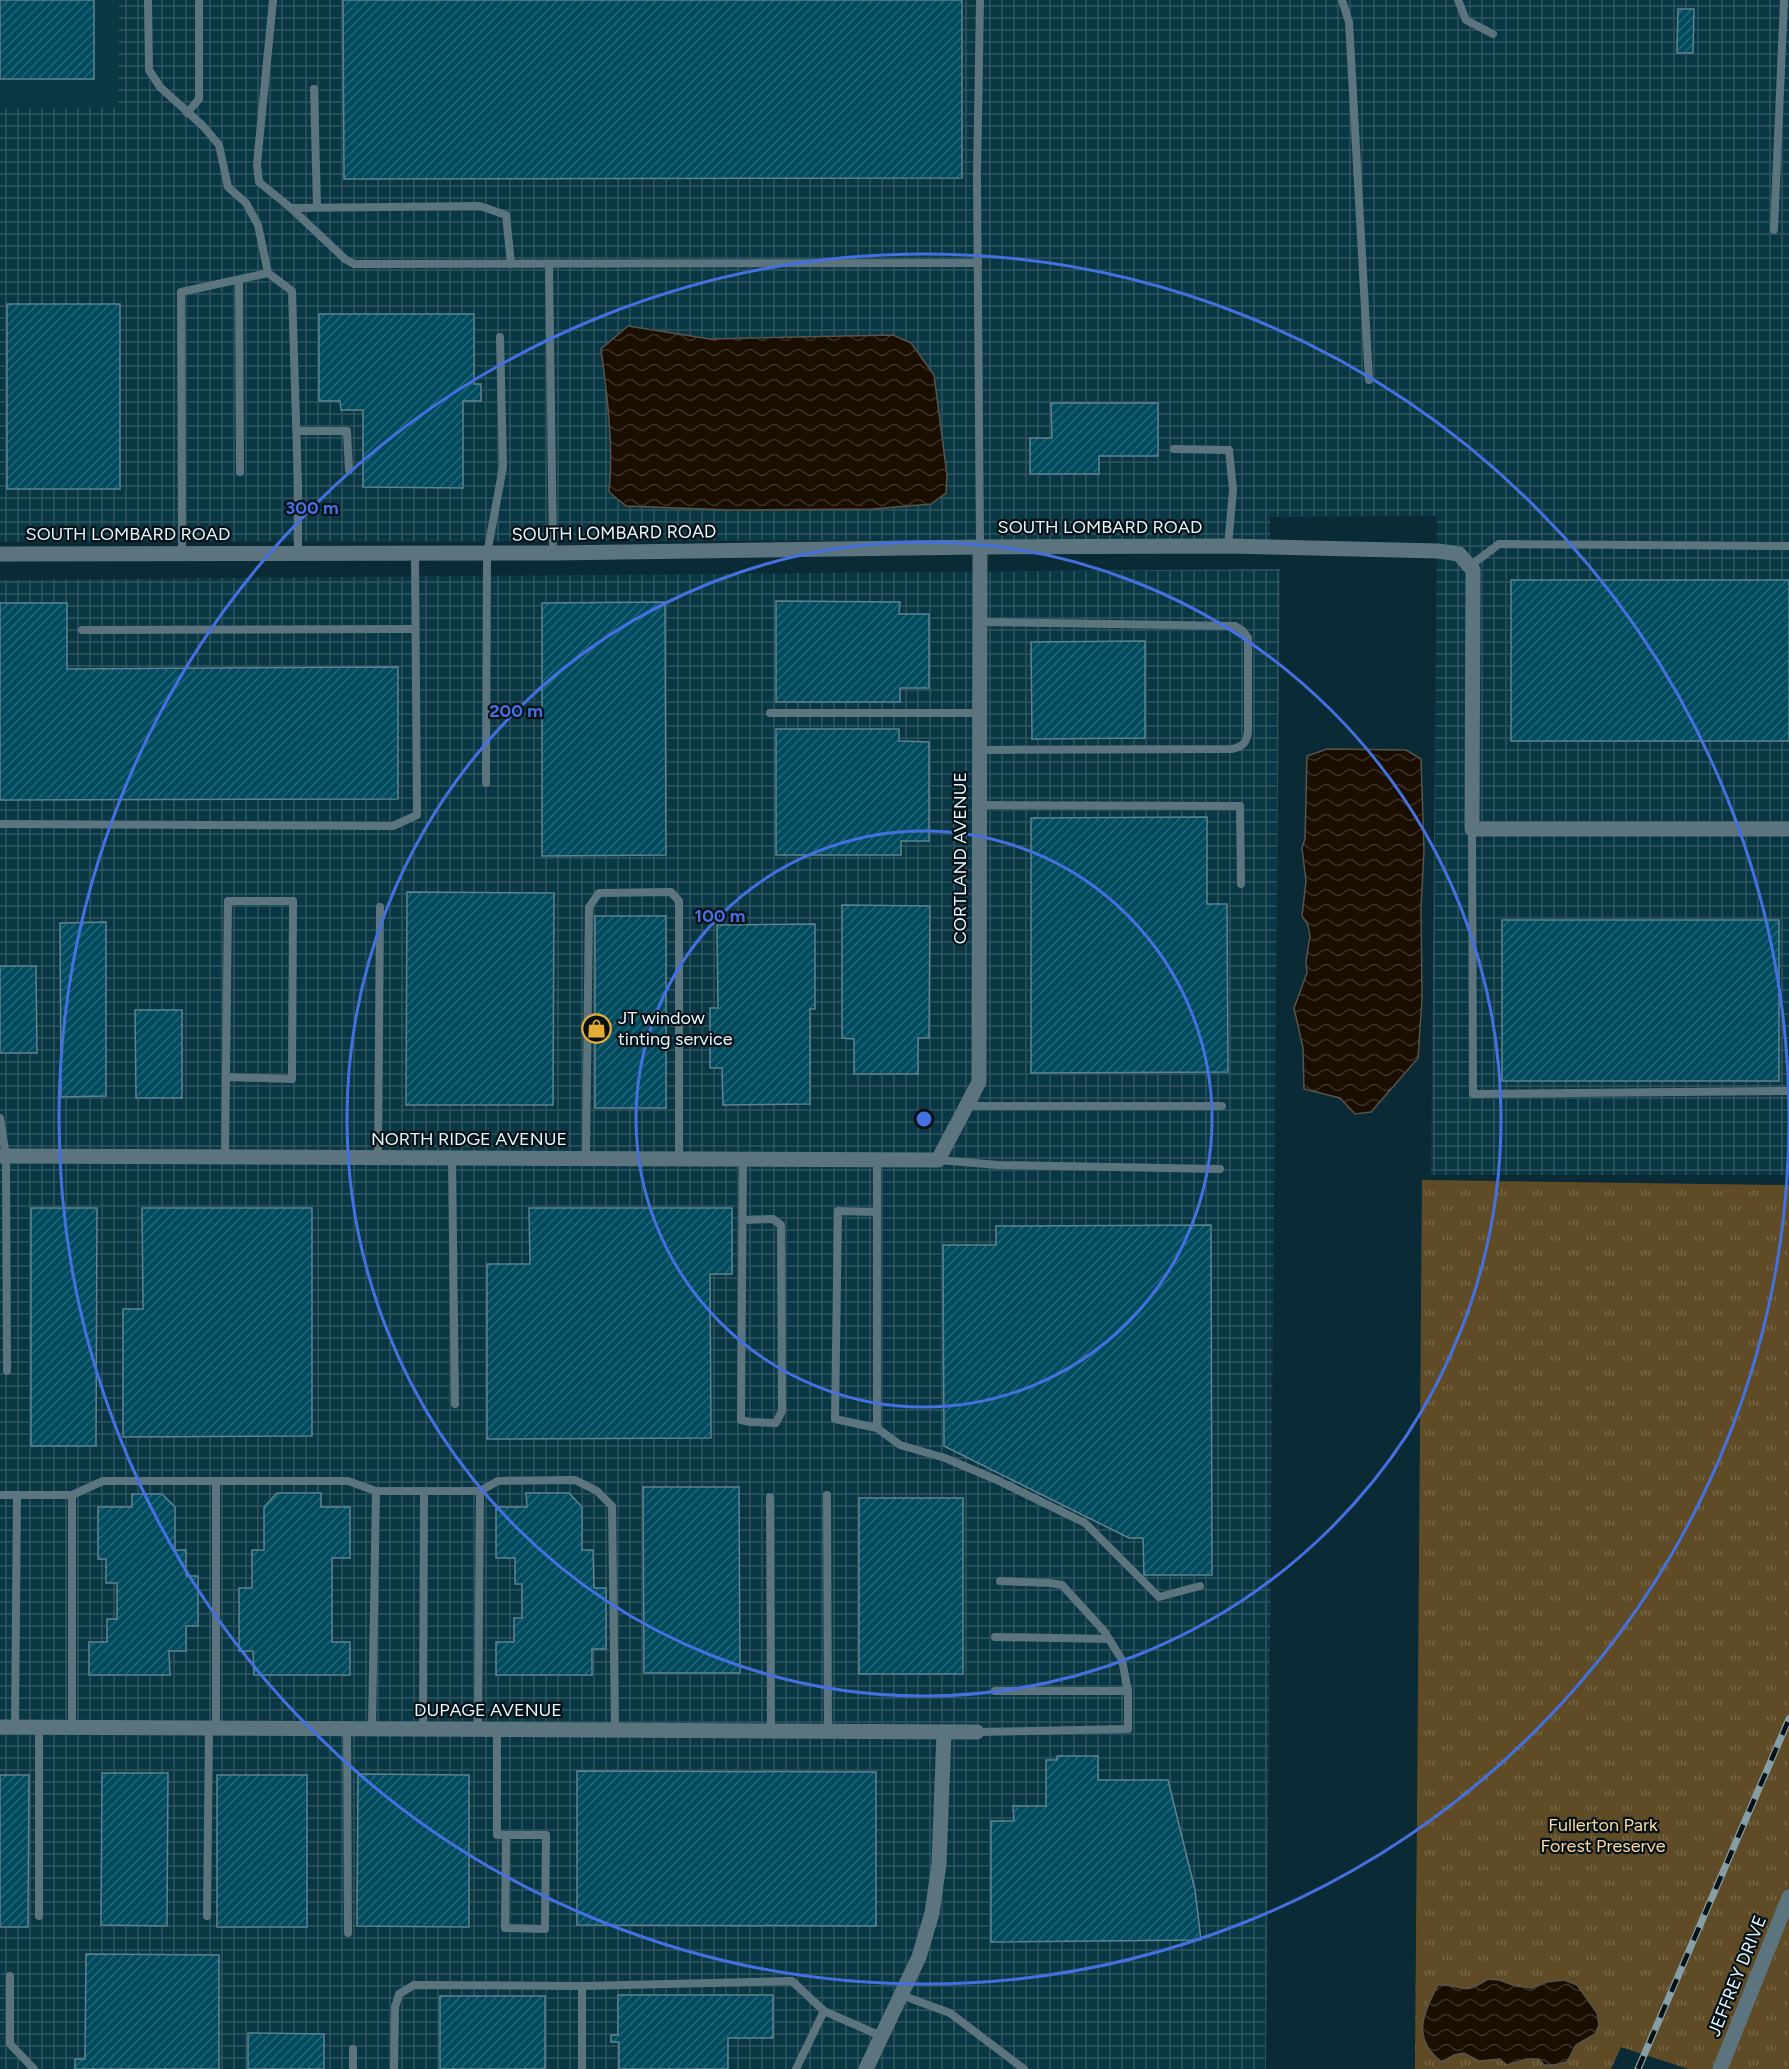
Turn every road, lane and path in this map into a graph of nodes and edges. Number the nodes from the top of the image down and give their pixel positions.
1 (148, 0) edge
2 (199, 0) edge
3 (273, 0) edge
4 (980, 0) edge
5 (1342, 0) edge
6 (1458, 0) edge
7 (1784, 0) edge
8 (1493, 34) dead end
9 (314, 89) dead end
10 (187, 113) junction
11 (317, 207) junction
12 (291, 208) junction
13 (1774, 230) dead end
14 (978, 263) junction
15 (511, 264) junction
16 (549, 264) junction
17 (268, 273) junction
18 (239, 280) junction
19 (500, 337) dead end
20 (1369, 380) dead end
21 (297, 431) junction
22 (1174, 449) dead end
23 (349, 470) dead end
24 (240, 472) dead end
25 (1228, 546) junction
26 (1789, 546) edge
27 (980, 547) junction
28 (0, 554) edge
29 (182, 554) junction
30 (298, 554) junction
31 (415, 554) junction
32 (487, 554) junction
33 (553, 554) junction
34 (1470, 566) junction
35 (981, 622) junction
36 (415, 629) junction
37 (82, 630) dead end
38 (770, 713) dead end
39 (980, 713) junction
40 (980, 750) junction
41 (486, 783) dead end
42 (980, 805) junction
43 (0, 824) edge
44 (1472, 829) junction
45 (1789, 830) edge
46 (1241, 884) dead end
47 (380, 907) dead end
48 (226, 1077) junction
49 (1789, 1090) edge
50 (966, 1106) junction
51 (1222, 1106) dead end
52 (0, 1118) edge
53 (3, 1156) edge
54 (225, 1157) junction
55 (378, 1158) junction
56 (452, 1158) junction
57 (586, 1158) junction
58 (743, 1158) junction
59 (679, 1159) junction
60 (877, 1159) junction
61 (938, 1160) junction
62 (1220, 1169) dead end
63 (877, 1212) junction
64 (743, 1220) junction
65 (8, 1371) dead end
66 (455, 1404) dead end
67 (877, 1428) junction
68 (216, 1481) junction
69 (376, 1491) junction
70 (424, 1491) junction
71 (480, 1491) junction
72 (0, 1495) edge
73 (17, 1495) junction
74 (72, 1495) junction
75 (827, 1495) dead end
76 (770, 1497) dead end
77 (1000, 1581) dead end
78 (1200, 1586) dead end
79 (995, 1637) dead end
80 (1109, 1639) junction
81 (995, 1691) dead end
82 (1128, 1691) junction
83 (7, 1727) edge
84 (39, 1727) junction
85 (72, 1727) junction
86 (213, 1728) junction
87 (348, 1728) junction
88 (372, 1728) junction
89 (423, 1729) junction
90 (478, 1730) junction
91 (497, 1730) junction
92 (615, 1730) junction
93 (771, 1731) junction
94 (828, 1732) junction
95 (944, 1732) junction
96 (977, 1732) joint
97 (506, 1835) junction
98 (1789, 1897) edge
99 (39, 1916) dead end
100 (207, 1916) dead end
101 (348, 1933) dead end
102 (10, 1976) dead end
103 (582, 1986) junction
104 (901, 1995) junction
105 (824, 2011) junction
106 (882, 2036) junction
107 (353, 2049) dead end
108 (34, 2069) edge
109 (353, 2069) edge
110 (394, 2069) edge
111 (582, 2069) edge
112 (796, 2069) edge
113 (866, 2069) edge
114 (1024, 2069) edge
115 (1720, 2069) edge

1 - 10 lane
2 - 10 lane
3 - 12 lane
4 - 14 lane
5 - 20 lane
6 - 8 lane
7 - 13 lane
9 - 11 lane
10 - 17 lane
11 - 12 lane
11 - 15 lane
12 - 15 lane
14 - 16 lane
14 - 27 lane
15 - 16 lane
16 - 33 lane
17 - 18 lane
17 - 21 lane
18 - 24 lane
18 - 29 lane
19 - 32 lane
21 - 23 lane
21 - 30 lane
22 - 25 lane
25 - 27 street, SOUTH LOMBARD ROAD
25 - 34 street, SOUTH LOMBARD ROAD
26 - 34 lane
27 - 33 street, SOUTH LOMBARD ROAD
27 - 35 street, CORTLAND AVENUE
28 - 29 street, SOUTH LOMBARD ROAD
29 - 30 street, SOUTH LOMBARD ROAD
30 - 31 street, SOUTH LOMBARD ROAD
31 - 32 street, SOUTH LOMBARD ROAD
31 - 36 lane
32 - 33 street, SOUTH LOMBARD ROAD
32 - 41 lane
34 - 44 street
35 - 39 street, CORTLAND AVENUE
35 - 40 lane
36 - 37 lane
36 - 43 lane
38 - 39 lane
39 - 40 street, CORTLAND AVENUE
40 - 42 street, CORTLAND AVENUE
42 - 46 lane
42 - 50 street, CORTLAND AVENUE
44 - 45 street
44 - 49 lane
47 - 55 lane
48 - 48 lane
48 - 54 lane
50 - 51 lane
50 - 61 street, CORTLAND AVENUE
52 - 53 lane
53 - 54 street, NORTH RIDGE AVENUE
53 - 65 lane
54 - 55 street, NORTH RIDGE AVENUE
55 - 56 street, NORTH RIDGE AVENUE
56 - 57 street, NORTH RIDGE AVENUE
56 - 66 lane
57 - 59 street, NORTH RIDGE AVENUE
57 - 59 lane
58 - 59 street, NORTH RIDGE AVENUE
58 - 60 street, NORTH RIDGE AVENUE
58 - 64 lane
60 - 61 street, NORTH RIDGE AVENUE
60 - 63 lane
61 - 62 lane
63 - 67 lane
63 - 67 lane
64 - 64 lane
67 - 78 lane
68 - 69 lane
68 - 74 lane
68 - 86 lane
69 - 70 lane
69 - 88 lane
70 - 71 lane
70 - 89 lane
71 - 90 lane
71 - 92 lane
72 - 73 lane
73 - 74 lane
73 - 83 lane
74 - 85 lane
75 - 94 lane
76 - 93 lane
77 - 80 lane
79 - 80 lane
80 - 82 lane
81 - 82 lane
82 - 96 lane
83 - 84 street, DUPAGE AVENUE
84 - 85 street, DUPAGE AVENUE
84 - 99 lane
85 - 86 street, DUPAGE AVENUE
86 - 87 street, DUPAGE AVENUE
86 - 100 lane
87 - 88 street, DUPAGE AVENUE
87 - 101 lane
88 - 89 street, DUPAGE AVENUE
89 - 90 street, DUPAGE AVENUE
90 - 91 street, DUPAGE AVENUE
91 - 92 street, DUPAGE AVENUE
91 - 97 lane
92 - 93 street, DUPAGE AVENUE
93 - 94 street, DUPAGE AVENUE
94 - 95 street, DUPAGE AVENUE
95 - 96 street, DUPAGE AVENUE
95 - 104 street
97 - 97 lane
98 - 115 street, JEFFREY DRIVE
102 - 108 lane
103 - 105 lane
103 - 110 lane
103 - 111 lane
104 - 106 street
104 - 114 lane
105 - 106 lane
105 - 112 lane
106 - 113 street
107 - 109 lane

